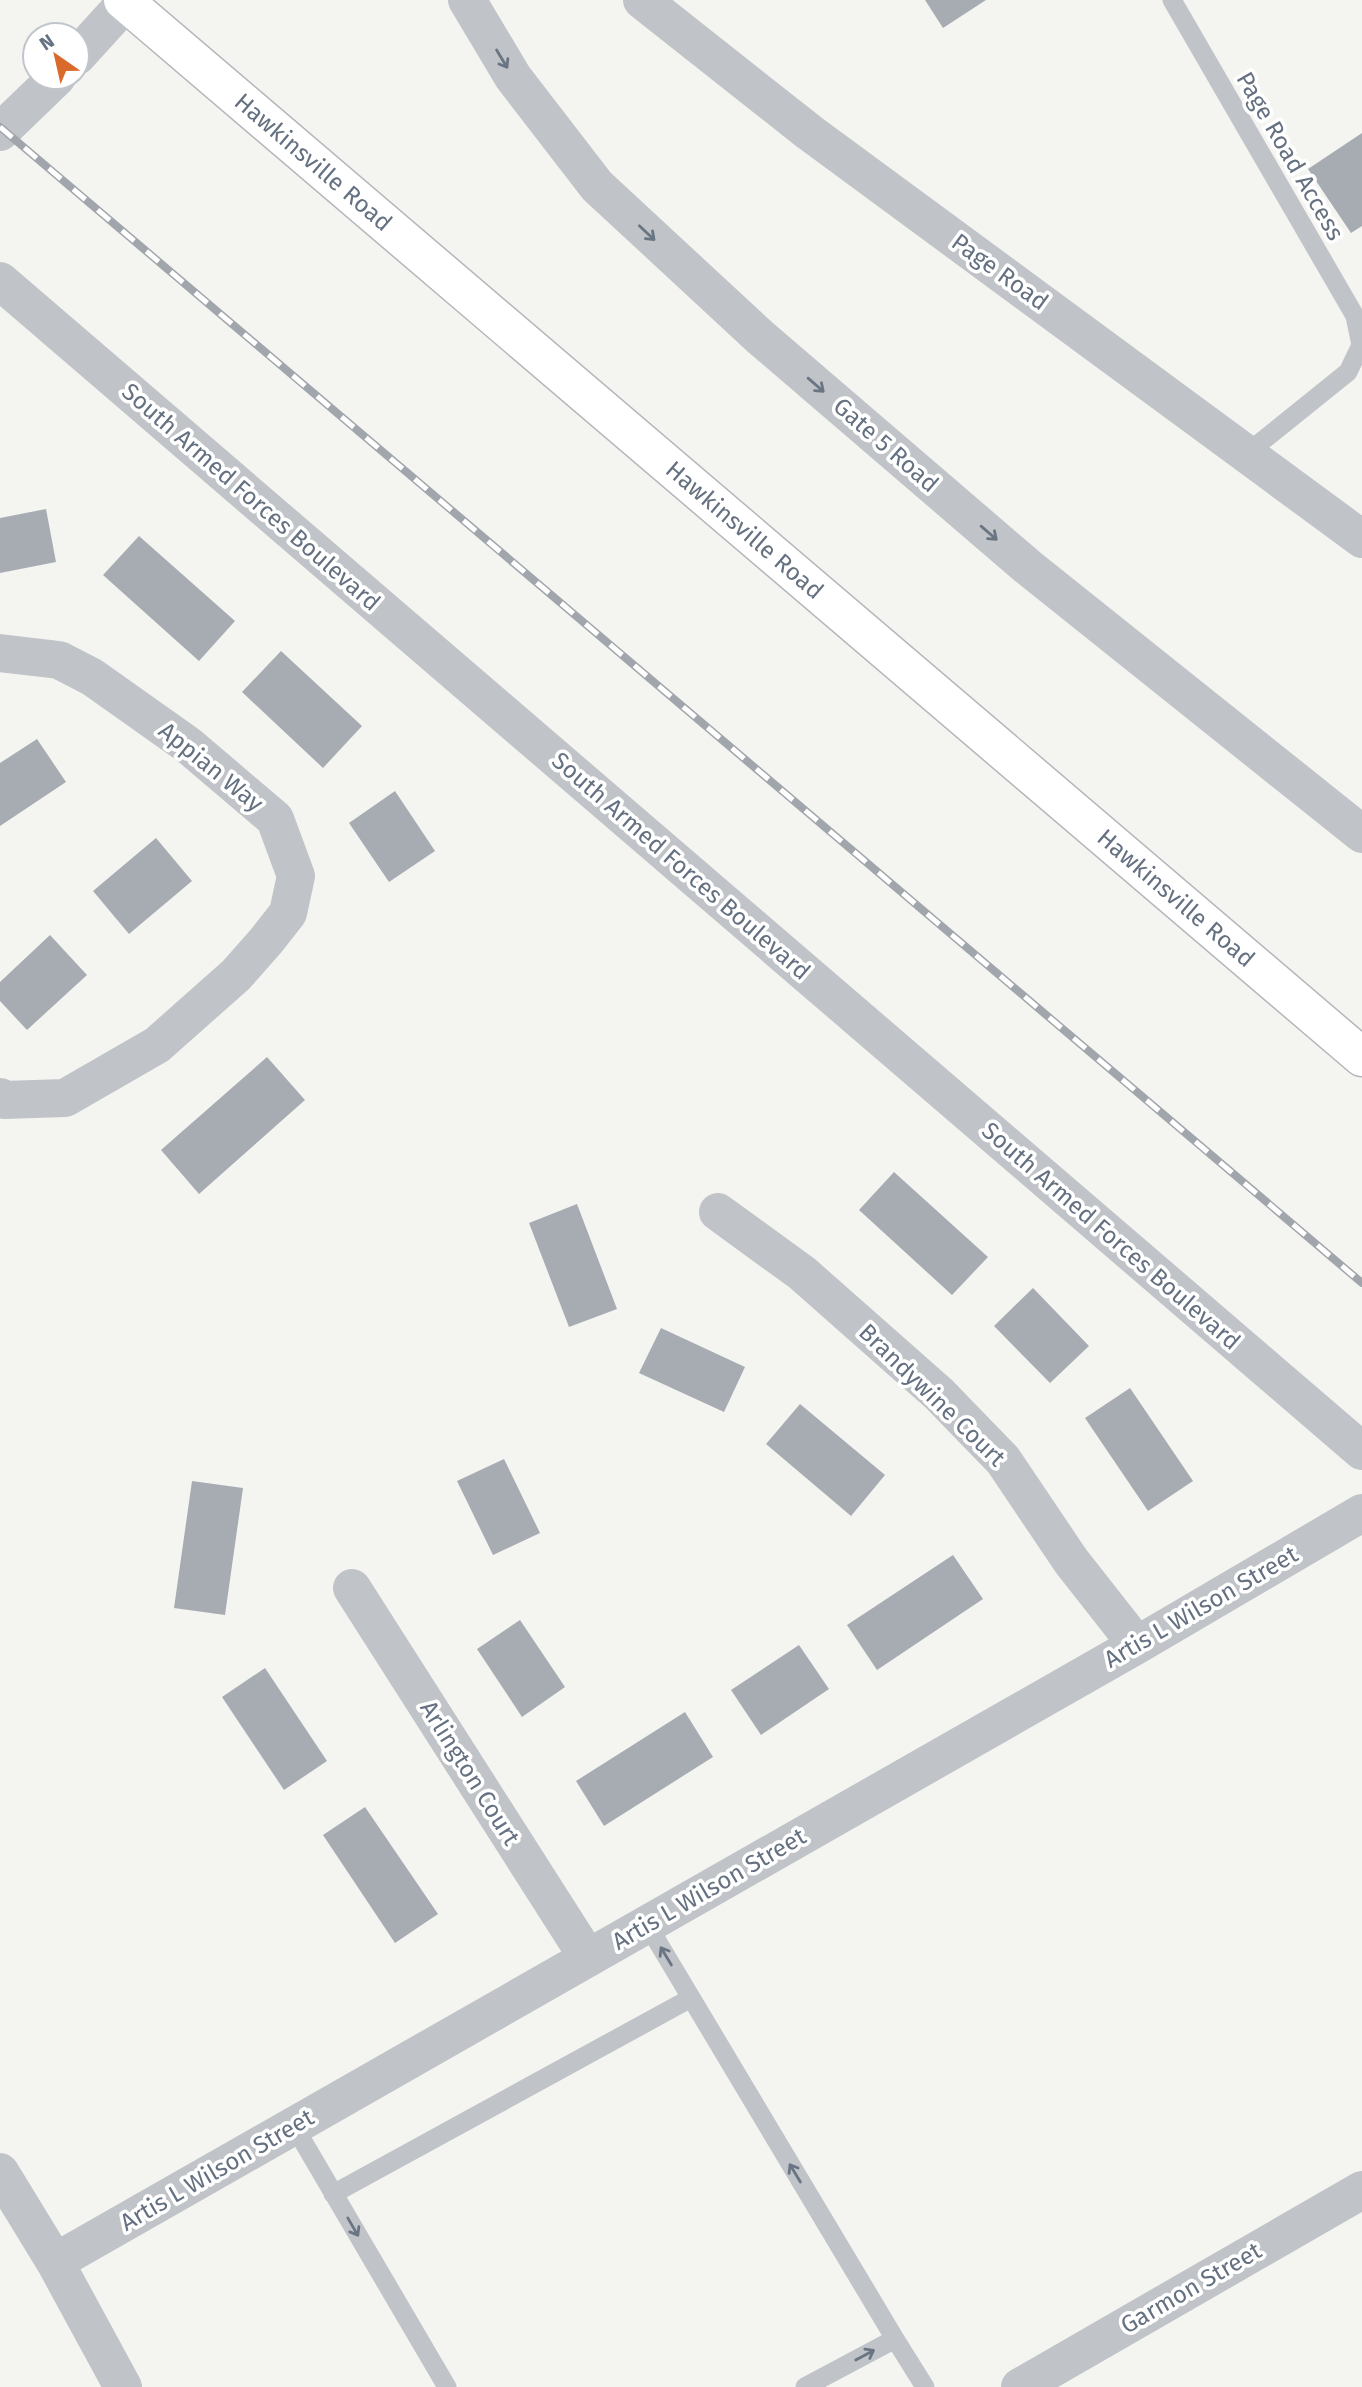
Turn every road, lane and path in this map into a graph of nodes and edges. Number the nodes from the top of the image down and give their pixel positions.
1 (467, 0) edge
2 (642, 0) edge
3 (1172, 0) edge
4 (127, 1) edge
5 (91, 41) edge
6 (42, 91) edge
7 (0, 132) edge
8 (0, 281) edge
9 (1246, 454) junction
10 (1362, 539) edge
11 (0, 653) edge
12 (1362, 834) edge
13 (1362, 1056) edge
14 (0, 1097) edge
15 (718, 1212) dead end
16 (1362, 1451) edge
17 (1362, 1513) edge
18 (352, 1588) dead end
19 (1137, 1645) junction
20 (647, 1924) junction
21 (587, 1958) junction
22 (691, 1998) junction
23 (294, 2126) junction
24 (0, 2172) edge
25 (1362, 2190) edge
26 (333, 2193) junction
27 (55, 2262) junction
28 (895, 2339) junction
29 (123, 2387) edge
30 (447, 2387) edge
31 (805, 2387) edge
32 (925, 2387) edge
33 (1020, 2387) edge

1 -> 12 street, Gate 5 Road
2 - 9 street, Page Road
3 - 9 lane, Page Road Access
4 - 5 street
4 - 13 main road, Hawkinsville Road
6 - 7 street
8 - 16 street, South Armed Forces Boulevard
9 - 10 street, Page Road
11 - 14 street, Appian Way
15 - 19 street, Brandywine Court
17 - 19 street, Artis L Wilson Street
18 - 21 street, Arlington Court
19 - 20 street, Artis L Wilson Street
20 - 21 street, Artis L Wilson Street
22 -> 20 lane
21 - 23 street, Artis L Wilson Street
22 - 26 lane
28 -> 22 lane
23 - 26 lane
23 - 27 street, Artis L Wilson Street
24 - 27 street
25 - 33 street, Garmon Street
26 -> 30 lane
27 - 29 street
31 -> 28 lane
28 - 32 lane

